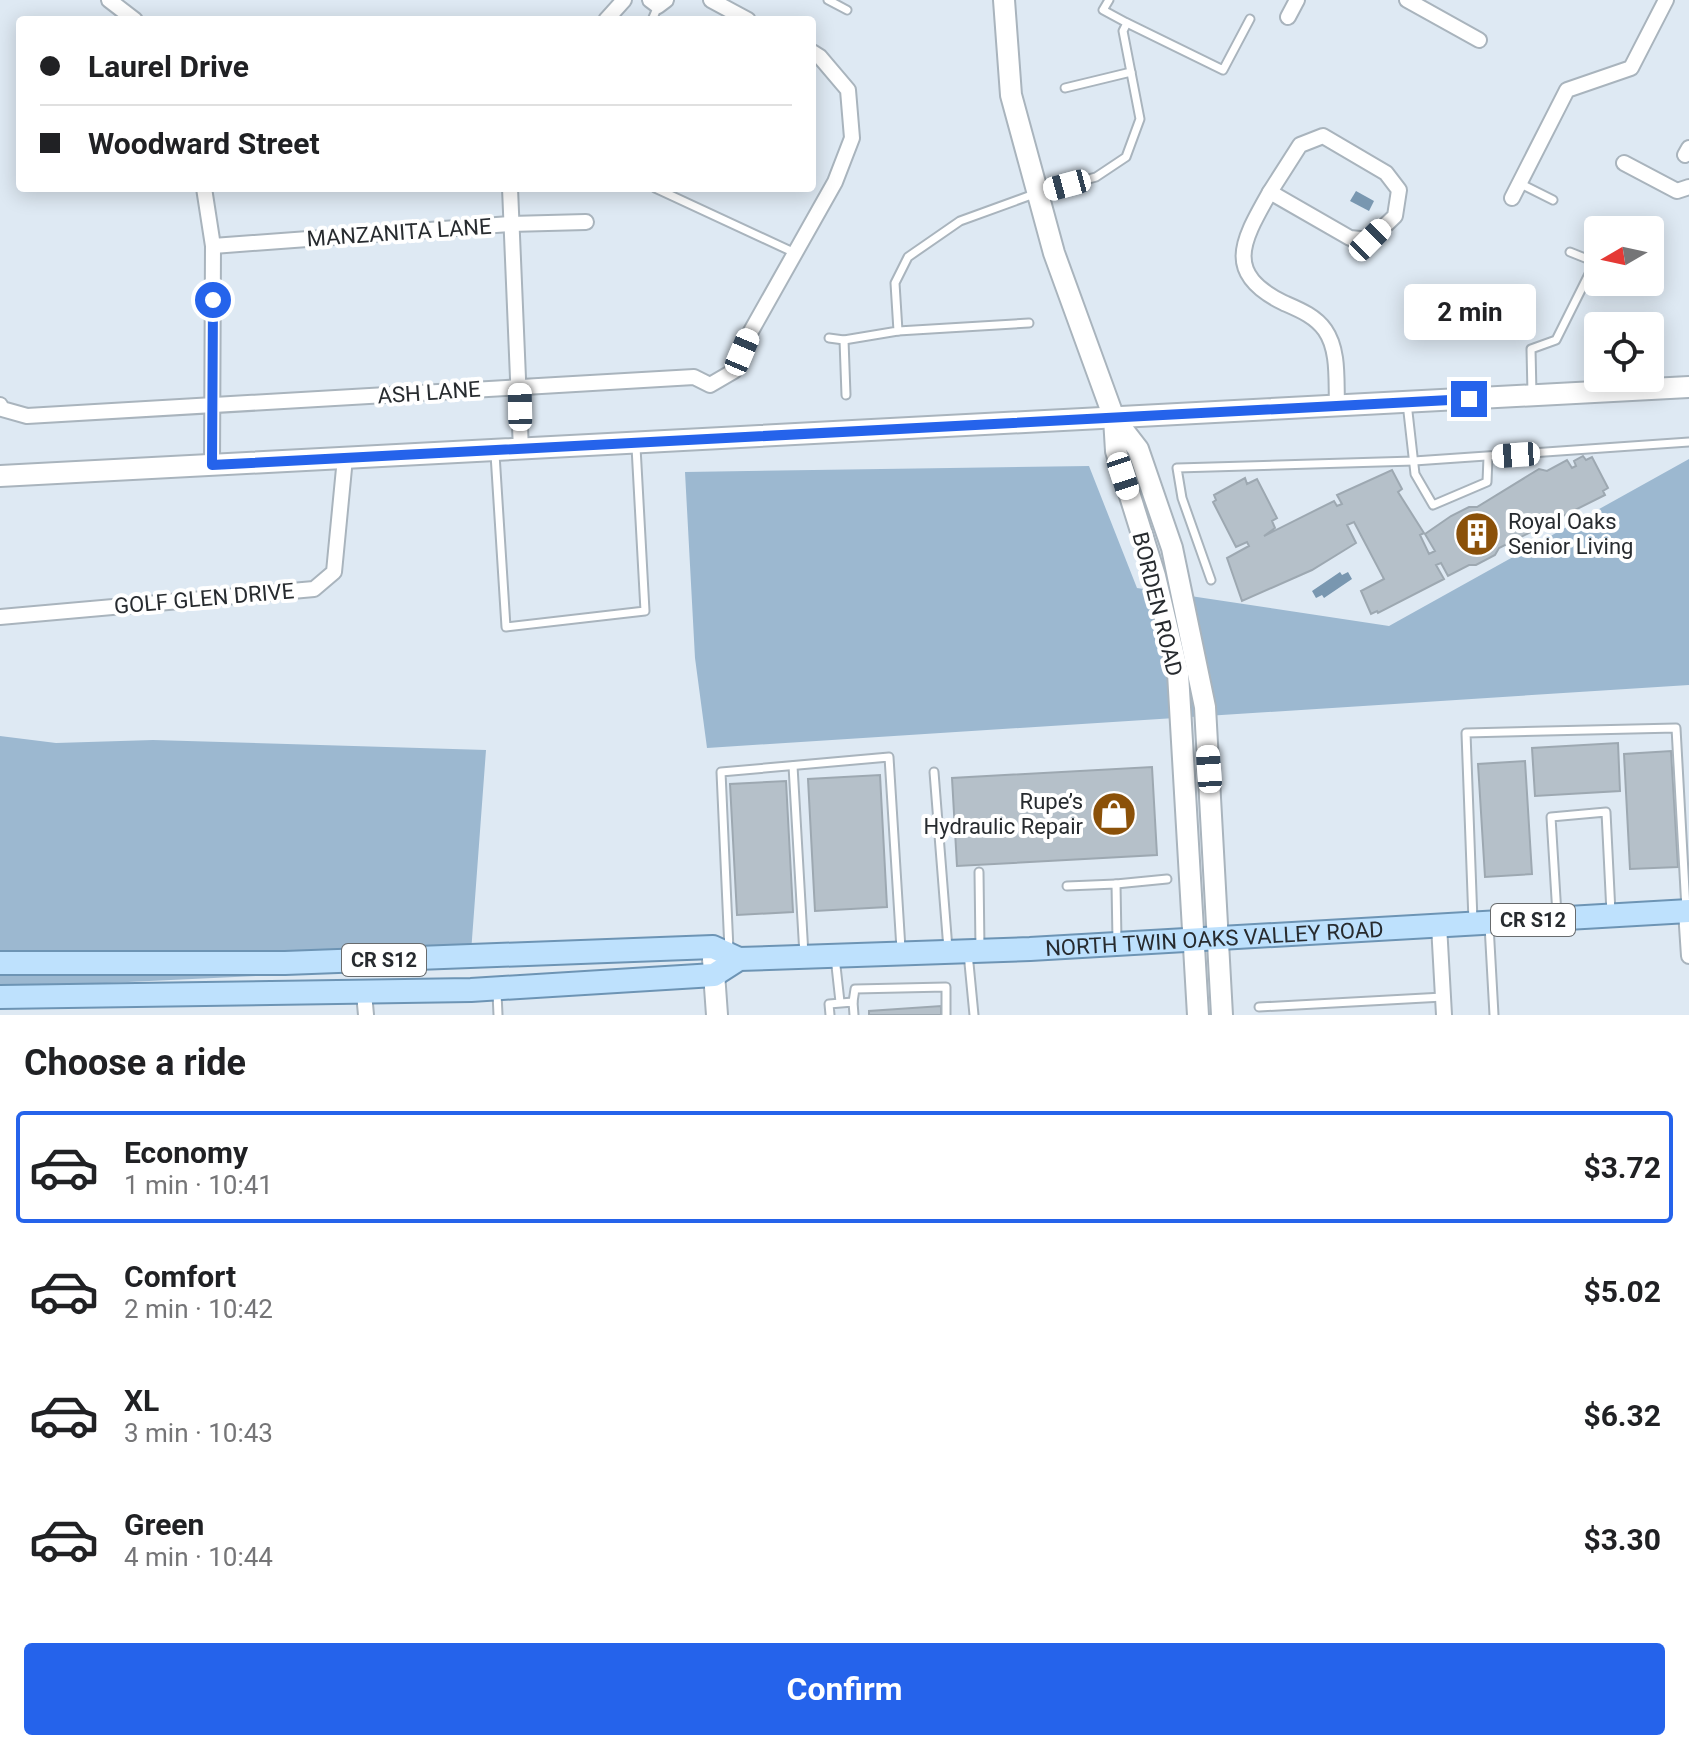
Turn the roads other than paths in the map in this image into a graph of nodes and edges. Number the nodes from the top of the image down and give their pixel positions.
1 (109, 0) edge
2 (624, 0) edge
3 (711, 0) edge
4 (828, 0) edge
5 (1004, 0) edge
6 (1109, 0) edge
7 (1297, 0) edge
8 (1407, 0) edge
9 (1666, 0) edge
10 (847, 10) dead end
11 (130, 16) edge
12 (610, 16) edge
13 (741, 16) edge
14 (1288, 17) dead end
15 (1250, 19) dead end
16 (1127, 23) junction
17 (1479, 40) dead end
18 (816, 54) edge
19 (1131, 72) junction
20 (1065, 88) dead end
21 (1624, 163) dead end
22 (1519, 183) junction
23 (1689, 187) edge
24 (205, 192) edge
25 (510, 192) edge
26 (664, 192) edge
27 (1270, 192) junction
28 (1037, 193) junction
29 (1512, 198) dead end
30 (1553, 200) dead end
31 (586, 222) dead end
32 (510, 224) junction
33 (213, 246) junction
34 (1570, 252) dead end
35 (795, 253) junction
36 (1029, 323) dead end
37 (898, 331) junction
38 (829, 338) dead end
39 (844, 340) junction
40 (520, 386) junction
41 (1689, 387) edge
42 (846, 395) dead end
43 (1532, 396) junction
44 (1407, 401) junction
45 (1337, 403) junction
46 (1, 407) edge
47 (212, 407) junction
48 (1114, 418) junction
49 (1689, 442) edge
50 (636, 443) junction
51 (521, 450) junction
52 (495, 452) junction
53 (1488, 457) junction
54 (345, 458) junction
55 (1414, 461) junction
56 (212, 465) junction
57 (0, 476) edge
58 (1211, 580) dead end
59 (0, 617) edge
60 (793, 766) junction
61 (934, 772) dead end
62 (979, 872) dead end
63 (1167, 879) dead end
64 (1116, 884) junction
65 (1067, 886) dead end
66 (1688, 911) edge
67 (1611, 915) junction
68 (1557, 918) junction
69 (1481, 923) junction
70 (1439, 925) junction
71 (1219, 937) junction
72 (1195, 939) junction
73 (1117, 943) junction
74 (965, 951) junction
75 (727, 952) junction
76 (901, 953) junction
77 (835, 955) junction
78 (804, 956) junction
79 (1689, 956) edge
80 (0, 963) edge
81 (714, 975) junction
82 (497, 988) junction
83 (0, 997) edge
84 (1443, 997) junction
85 (840, 1002) junction
86 (853, 1002) junction
87 (365, 1004) edge
88 (1259, 1007) dead end
89 (498, 1015) edge
90 (717, 1015) edge
91 (830, 1015) edge
92 (854, 1015) edge
93 (946, 1015) edge
94 (974, 1015) edge
95 (1198, 1015) edge
96 (1222, 1015) edge
97 (1444, 1015) edge
98 (1494, 1015) edge

1 - 11 street
2 - 12 street
3 - 13 street
4 - 10 lane
5 - 28 main road, BORDEN ROAD
6 - 16 lane
7 - 14 street
8 - 17 street
9 - 22 street
15 - 16 lane
16 - 19 lane
18 - 35 street, ASH LANE
19 - 20 lane
19 - 28 lane
21 - 23 street
22 - 29 street
22 - 30 lane
24 - 33 street
25 - 32 street
26 - 35 lane
27 - 27 street
27 - 45 street
28 - 37 lane
28 - 48 main road, BORDEN ROAD
31 - 32 street, MANZANITA LANE
32 - 33 street, MANZANITA LANE
32 - 40 street
33 - 47 street
34 - 43 lane
35 - 40 street, ASH LANE
36 - 37 lane
37 - 39 lane
38 - 39 lane
39 - 42 lane
40 - 47 street, ASH LANE
40 - 51 street
41 - 43 main road
43 - 44 main road
44 - 45 main road
44 - 55 lane
45 - 48 main road
46 - 47 street, ASH LANE
47 - 56 street
48 - 50 main road
48 - 71 main road
48 - 72 main road, BORDEN ROAD
49 - 53 lane
50 - 51 main road
50 - 52 lane
51 - 52 main road
52 - 54 main road
53 - 55 lane
53 - 55 lane
54 - 56 main road
54 - 59 street, GOLF GLEN DRIVE
55 - 58 lane
56 - 57 main road
60 - 75 lane
60 - 76 lane
60 - 78 lane
61 - 74 lane
62 - 74 lane
63 - 64 lane
64 - 65 lane
64 - 73 lane
66 - 67 main road, NORTH TWIN OAKS VALLEY ROAD / CR S12
66 - 69 lane
66 - 79 street
67 - 68 main road, NORTH TWIN OAKS VALLEY ROAD / CR S12
67 - 68 lane
68 - 69 main road, NORTH TWIN OAKS VALLEY ROAD / CR S12
69 - 70 main road, NORTH TWIN OAKS VALLEY ROAD / CR S12
69 - 98 lane
70 - 71 main road, NORTH TWIN OAKS VALLEY ROAD / CR S12
70 - 84 street
71 - 72 main road, NORTH TWIN OAKS VALLEY ROAD / CR S12
71 - 96 main road
72 - 73 main road, NORTH TWIN OAKS VALLEY ROAD / CR S12
72 - 95 main road, BORDEN ROAD
73 - 74 main road, NORTH TWIN OAKS VALLEY ROAD / CR S12
74 - 76 main road, NORTH TWIN OAKS VALLEY ROAD / CR S12
74 - 94 lane
75 - 78 main road, NORTH TWIN OAKS VALLEY ROAD / CR S12
75 - 80 main road, NORTH TWIN OAKS VALLEY ROAD / CR S12
75 - 81 main road, NORTH TWIN OAKS VALLEY ROAD / CR S12
76 - 77 main road, NORTH TWIN OAKS VALLEY ROAD / CR S12
77 - 78 main road, NORTH TWIN OAKS VALLEY ROAD / CR S12
77 - 85 lane
81 - 82 main road, NORTH TWIN OAKS VALLEY ROAD / CR S12
81 - 90 main road
82 - 87 main road, NORTH TWIN OAKS VALLEY ROAD / CR S12
82 - 89 lane
83 - 87 main road, NORTH TWIN OAKS VALLEY ROAD / CR S12
84 - 88 lane
84 - 97 street
85 - 86 lane
85 - 91 lane
86 - 92 lane
86 - 93 lane

